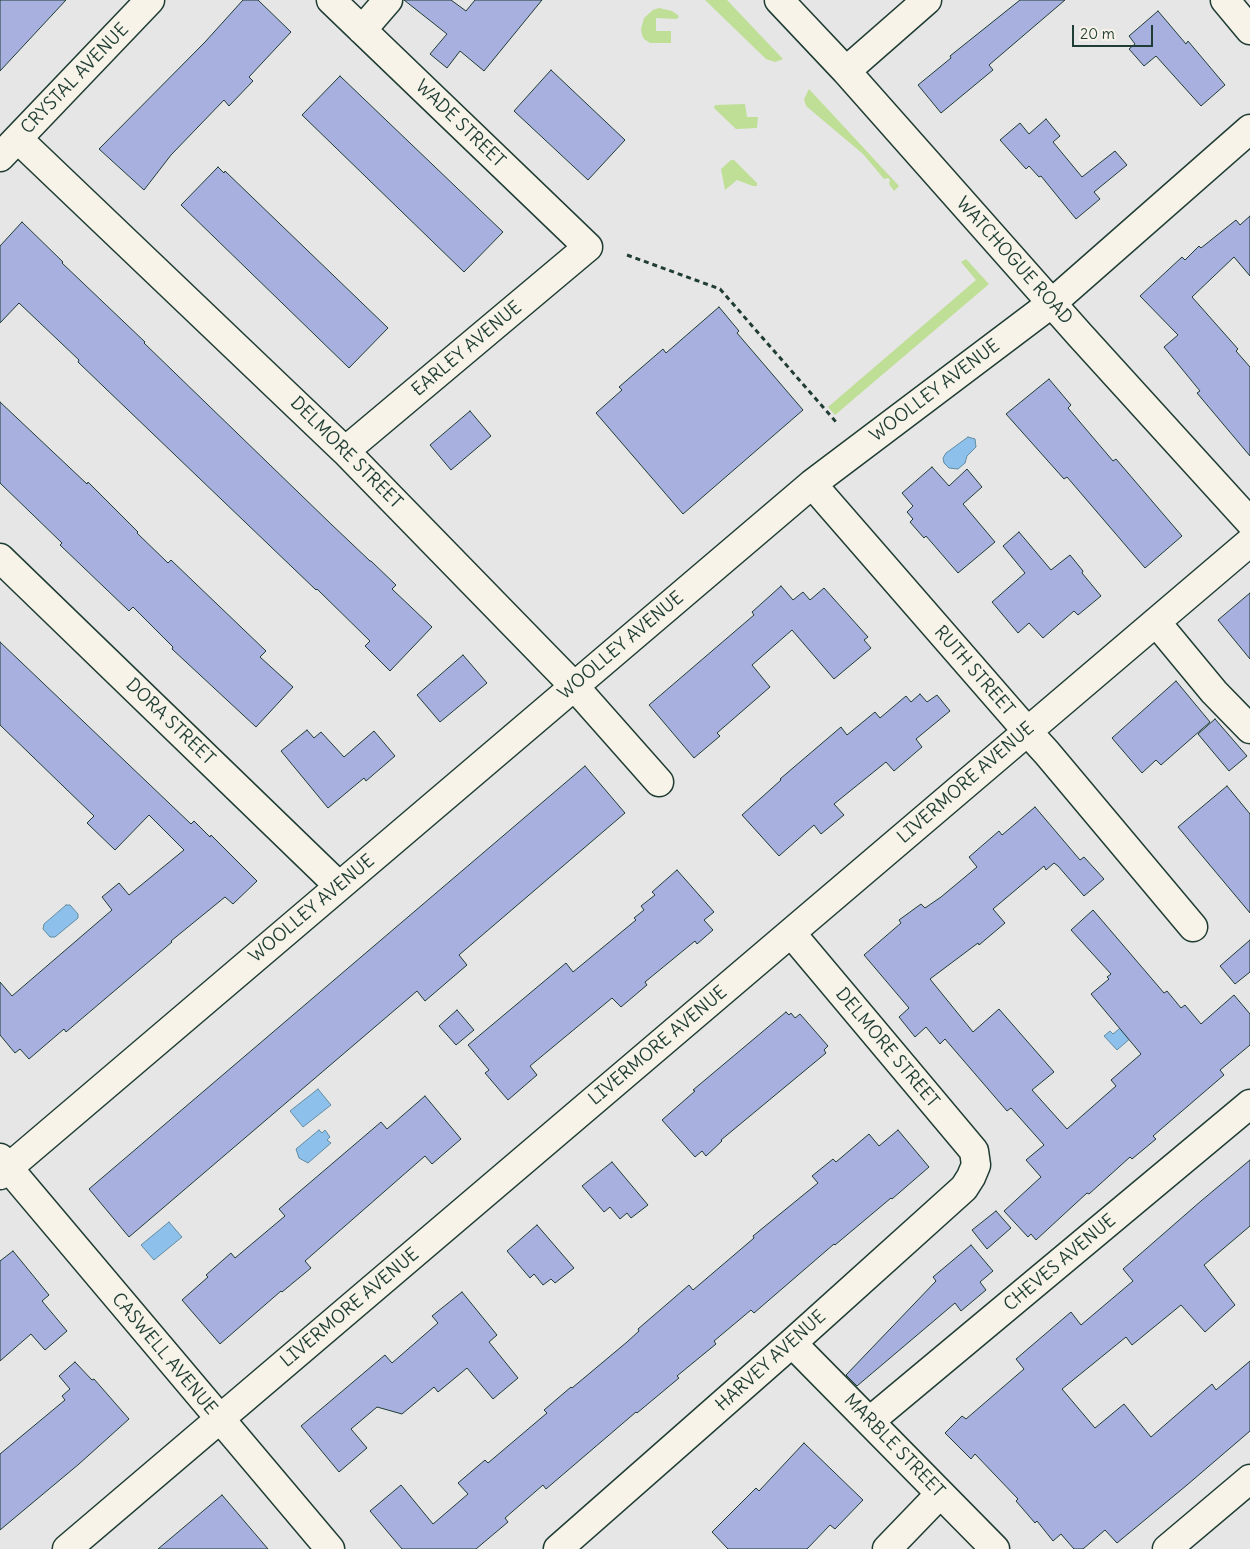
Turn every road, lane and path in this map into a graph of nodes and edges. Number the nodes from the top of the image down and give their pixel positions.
1 (150, 0) edge
2 (331, 0) edge
3 (388, 0) edge
4 (779, 0) edge
5 (927, 0) edge
6 (1225, 0) edge
7 (362, 30) junction
8 (1250, 30) edge
9 (846, 71) junction
10 (1250, 129) edge
11 (9, 148) edge
12 (588, 247) joint
13 (627, 255) dead end
14 (1052, 303) junction
15 (836, 422) dead end
16 (345, 451) junction
17 (812, 484) junction
18 (1247, 514) edge
19 (1250, 542) edge
20 (0, 558) edge
21 (1156, 622) junction
22 (574, 686) junction
23 (1250, 729) edge
24 (1027, 731) junction
25 (658, 782) dead end
26 (339, 886) junction
27 (1193, 927) dead end
28 (791, 933) junction
29 (1250, 1104) edge
30 (976, 1165) joint
31 (3, 1167) edge
32 (792, 1343) junction
33 (219, 1419) junction
34 (870, 1421) junction
35 (1250, 1478) edge
36 (940, 1494) junction
37 (66, 1549) edge
38 (330, 1549) edge
39 (558, 1549) edge
40 (887, 1549) edge
41 (995, 1549) edge
42 (1167, 1549) edge

1 - 11 street, CRYSTAL AVENUE
2 - 7 street, WADE STREET
3 - 7 street
4 - 9 street, WATCHOGUE ROAD
5 - 9 street
6 - 8 street
7 - 12 street, WADE STREET
9 - 14 street, WATCHOGUE ROAD
10 - 14 street, WOOLLEY AVENUE
11 - 16 street, DELMORE STREET
12 - 16 street, EARLEY AVENUE
13 - 15 path
14 - 17 street, WOOLLEY AVENUE
14 - 18 street, WATCHOGUE ROAD
16 - 22 street, DELMORE STREET
17 - 22 street, WOOLLEY AVENUE
17 - 24 street, RUTH STREET
19 - 21 street, LIVERMORE AVENUE
20 - 26 street, DORA STREET
21 - 23 street
21 - 24 street, LIVERMORE AVENUE
22 - 25 street, DELMORE STREET
22 - 26 street, WOOLLEY AVENUE
24 - 27 street, RUTH STREET
24 - 28 street, LIVERMORE AVENUE
26 - 31 street, WOOLLEY AVENUE
28 - 30 street, DELMORE STREET
28 - 33 street, LIVERMORE AVENUE
29 - 34 street, CHEVES AVENUE
30 - 32 street, HARVEY AVENUE
31 - 33 street, CASWELL AVENUE
32 - 34 street, MARBLE STREET
32 - 39 street, HARVEY AVENUE
33 - 37 street, LIVERMORE AVENUE
33 - 38 street, CASWELL AVENUE
34 - 36 street, MARBLE STREET
35 - 42 street
36 - 40 street
36 - 41 street, MARBLE STREET

